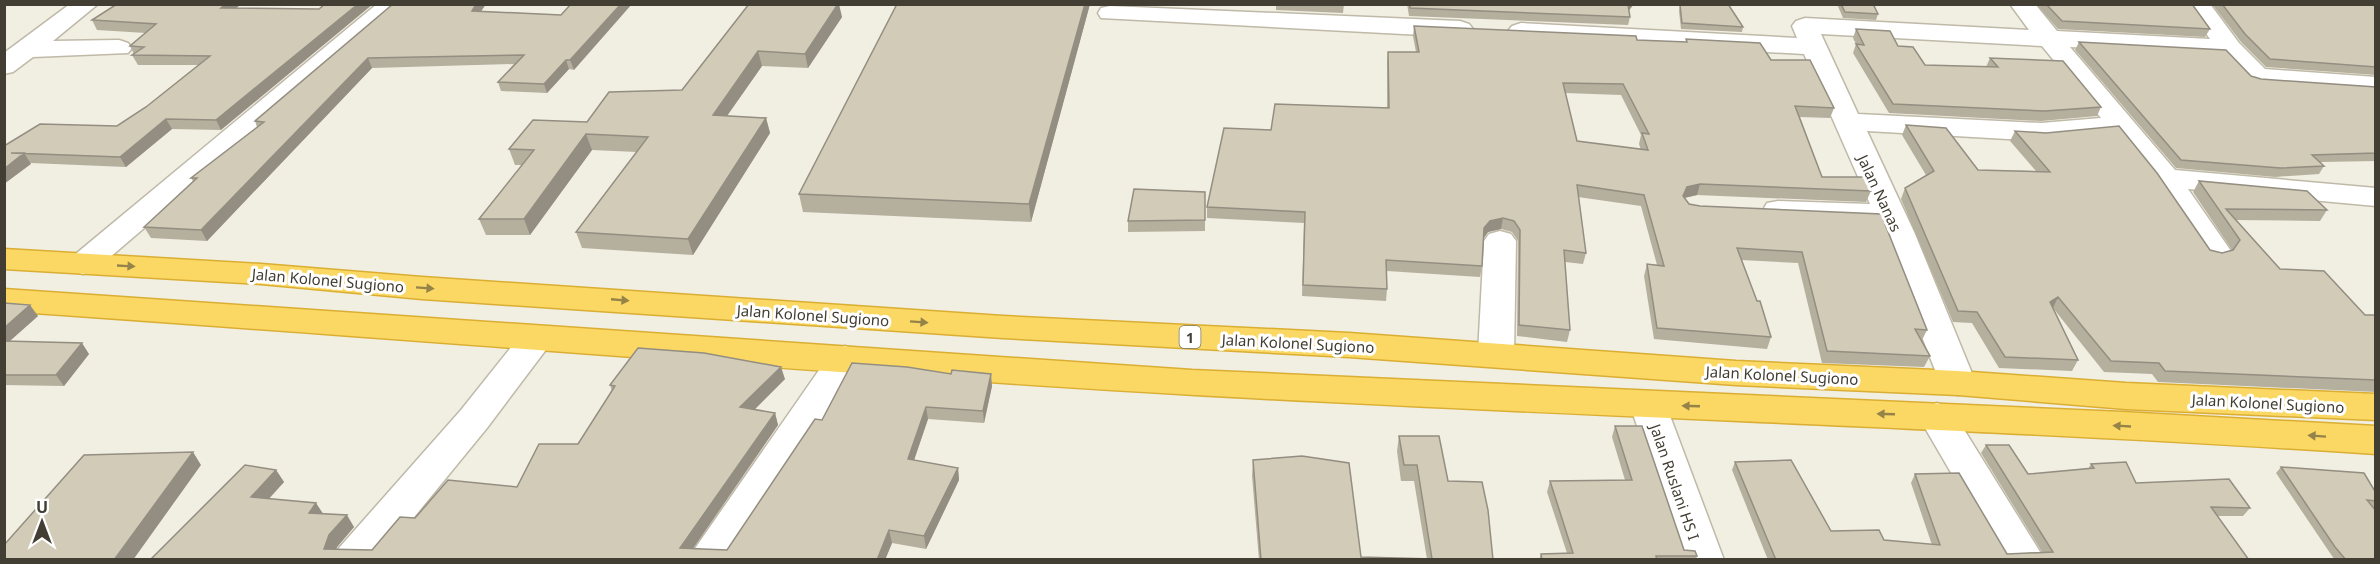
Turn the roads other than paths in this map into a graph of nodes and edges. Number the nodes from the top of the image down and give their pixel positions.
1 (86, 4) edge
2 (393, 4) edge
3 (2022, 4) edge
4 (2197, 4) edge
5 (1110, 13) dead end
6 (1805, 26) edge
7 (2050, 38) junction
8 (119, 48) dead end
9 (2230, 48) junction
10 (27, 49) junction
11 (4, 66) edge
12 (2376, 85) edge
13 (1848, 122) junction
14 (2121, 125) junction
15 (2166, 178) junction
16 (2376, 197) edge
17 (1754, 209) edge
18 (1890, 214) junction
19 (1500, 241) dead end
20 (2214, 251) edge
21 (4, 259) edge
22 (83, 264) junction
23 (4, 300) edge
24 (714, 308) junction
25 (536, 339) junction
26 (692, 348) junction
27 (1496, 354) junction
28 (845, 358) junction
29 (1958, 383) junction
30 (1648, 405) junction
31 (2376, 407) edge
32 (1936, 416) junction
33 (2376, 440) edge
34 (354, 560) edge
35 (708, 560) edge
36 (1703, 560) edge
37 (2024, 560) edge

1 - 10 street
2 - 22 street
3 - 7 street
4 - 9 street
5 - 6 street
6 - 7 street
6 - 13 street, Jalan Nanas
7 - 9 street
7 - 14 street
8 - 10 street
9 - 12 street
10 - 11 street
13 - 14 street
13 - 18 street, Jalan Nanas
14 - 15 street
15 - 16 street
15 - 20 street
17 - 18 street
18 - 29 street, Jalan Nanas
19 - 27 street
21 - 22 highway, Jalan Kolonel Sugiono / 1
22 -> 24 highway, Jalan Kolonel Sugiono / 1
23 - 25 highway, Jalan Kolonel Sugiono
24 - 26 highway
24 -> 27 highway, Jalan Kolonel Sugiono / 1
25 - 26 highway, Jalan Kolonel Sugiono
25 - 34 street
26 - 28 highway, Jalan Kolonel Sugiono
27 - 29 highway, Jalan Kolonel Sugiono / 1
28 - 30 highway, Jalan Kolonel Sugiono
28 - 35 street
29 - 31 highway, Jalan Kolonel Sugiono / 1
32 -> 30 highway, Jalan Kolonel Sugiono
30 - 36 street, Jalan Ruslani HS I
33 -> 32 highway, Jalan Kolonel Sugiono
32 - 37 street

